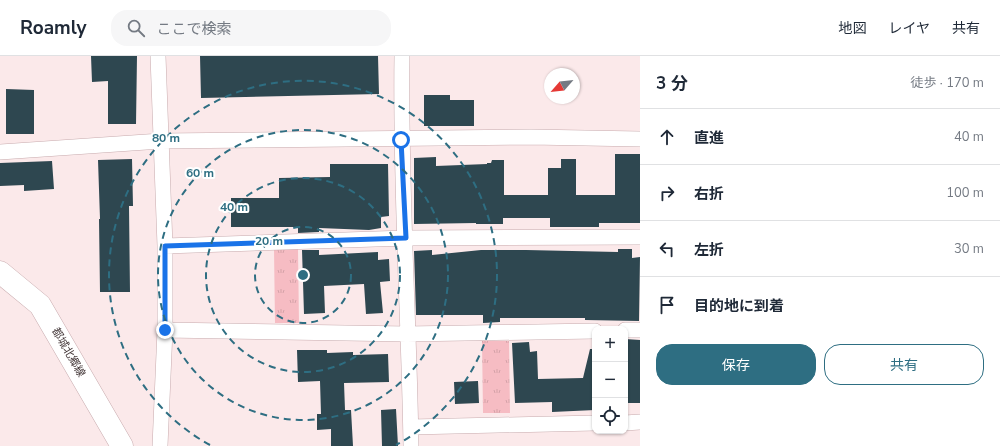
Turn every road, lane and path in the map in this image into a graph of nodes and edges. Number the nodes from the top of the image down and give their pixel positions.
1 (158, 56) edge
2 (402, 56) edge
3 (640, 139) edge
4 (401, 140) junction
5 (161, 141) junction
6 (0, 152) edge
7 (640, 237) edge
8 (406, 238) junction
9 (165, 246) junction
10 (0, 272) edge
11 (165, 330) junction
12 (628, 330) edge
13 (640, 330) edge
14 (592, 331) edge
15 (407, 334) junction
16 (640, 422) edge
17 (592, 423) edge
18 (628, 423) edge
19 (411, 427) junction
20 (122, 446) edge
21 (160, 446) edge
22 (411, 446) edge

1 - 5 street
2 - 4 street
3 - 4 street
4 - 5 street
4 - 8 street
5 - 6 street
5 - 9 street
7 - 8 street
8 - 9 street
8 - 15 street
9 - 11 street
10 - 20 main road, 都城北郷線
11 - 15 street
11 - 21 street
12 - 13 street
14 - 15 street
15 - 19 street
16 - 18 street
17 - 19 street
19 - 22 street

